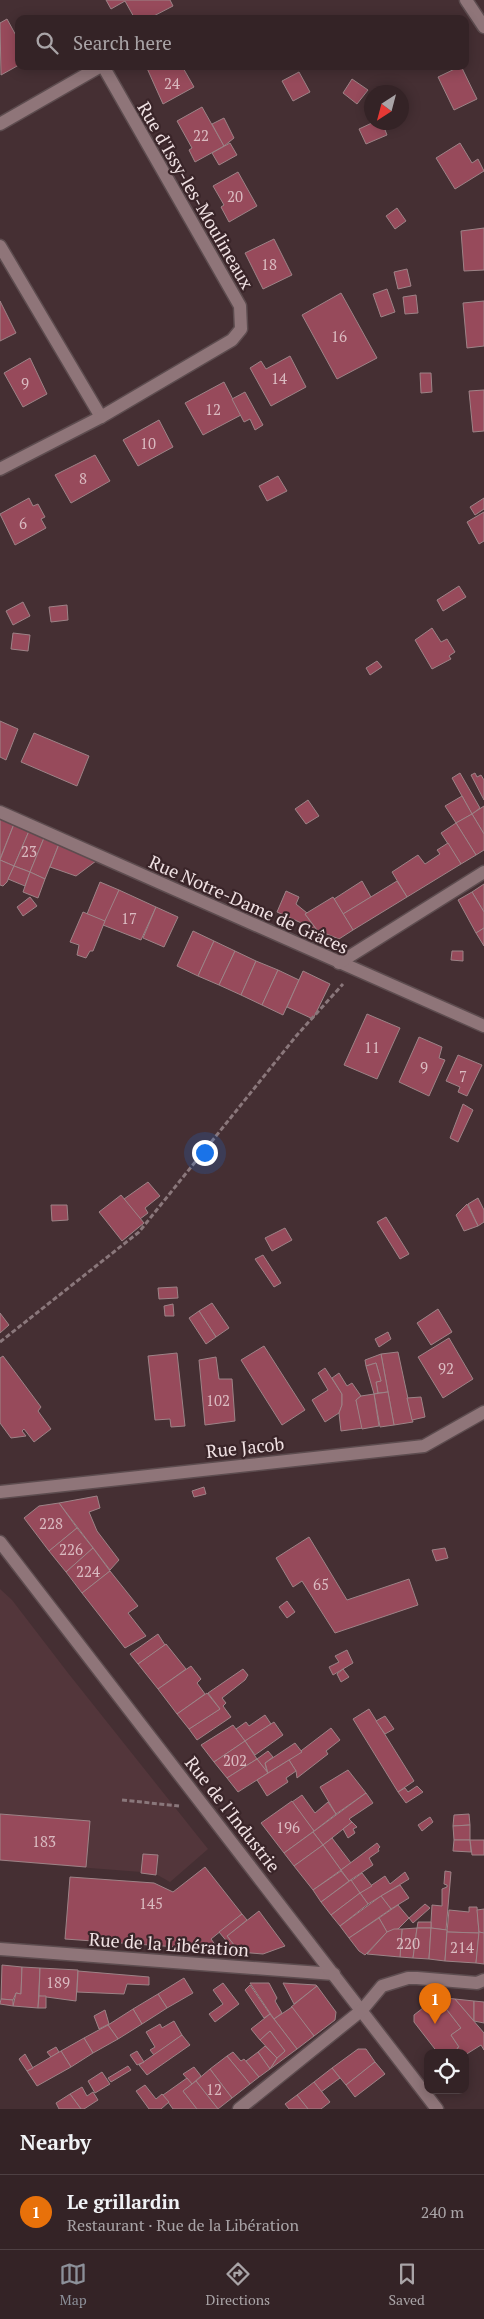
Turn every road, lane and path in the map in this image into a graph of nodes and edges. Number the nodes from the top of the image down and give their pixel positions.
1 (466, 0) edge
2 (484, 27) edge
3 (95, 70) edge
4 (104, 70) edge
5 (0, 124) edge
6 (0, 246) edge
7 (101, 417) junction
8 (0, 469) edge
9 (0, 812) edge
10 (484, 872) edge
11 (339, 963) junction
12 (355, 970) junction
13 (484, 1026) edge
14 (0, 1342) edge
15 (484, 1412) edge
16 (0, 1492) edge
17 (0, 1542) edge
18 (122, 1800) dead end
19 (179, 1806) dead end
20 (0, 1948) edge
21 (334, 1974) junction
22 (484, 1980) edge
23 (362, 2010) junction
24 (239, 2109) edge
25 (437, 2109) edge

1 - 2 street
3 - 5 street, Rue d'Issy-les-Moulineaux
4 - 7 street, Rue d'Issy-les-Moulineaux
6 - 7 street
7 - 8 street, Rue d'Issy-les-Moulineaux
9 - 11 street, Rue Notre-Dame de Grâces
10 - 11 street
11 - 12 street, Rue Notre-Dame de Grâces
12 - 13 street, Rue Notre-Dame de Grâces
12 - 14 path
15 - 16 street, Rue Jacob
17 - 21 street, Rue de l'Industrie
18 - 19 path
20 - 21 street, Rue de la Libération
21 - 23 street, Rue de l'Industrie
22 - 23 street
23 - 24 street
23 - 25 street, Rue de l'Industrie

